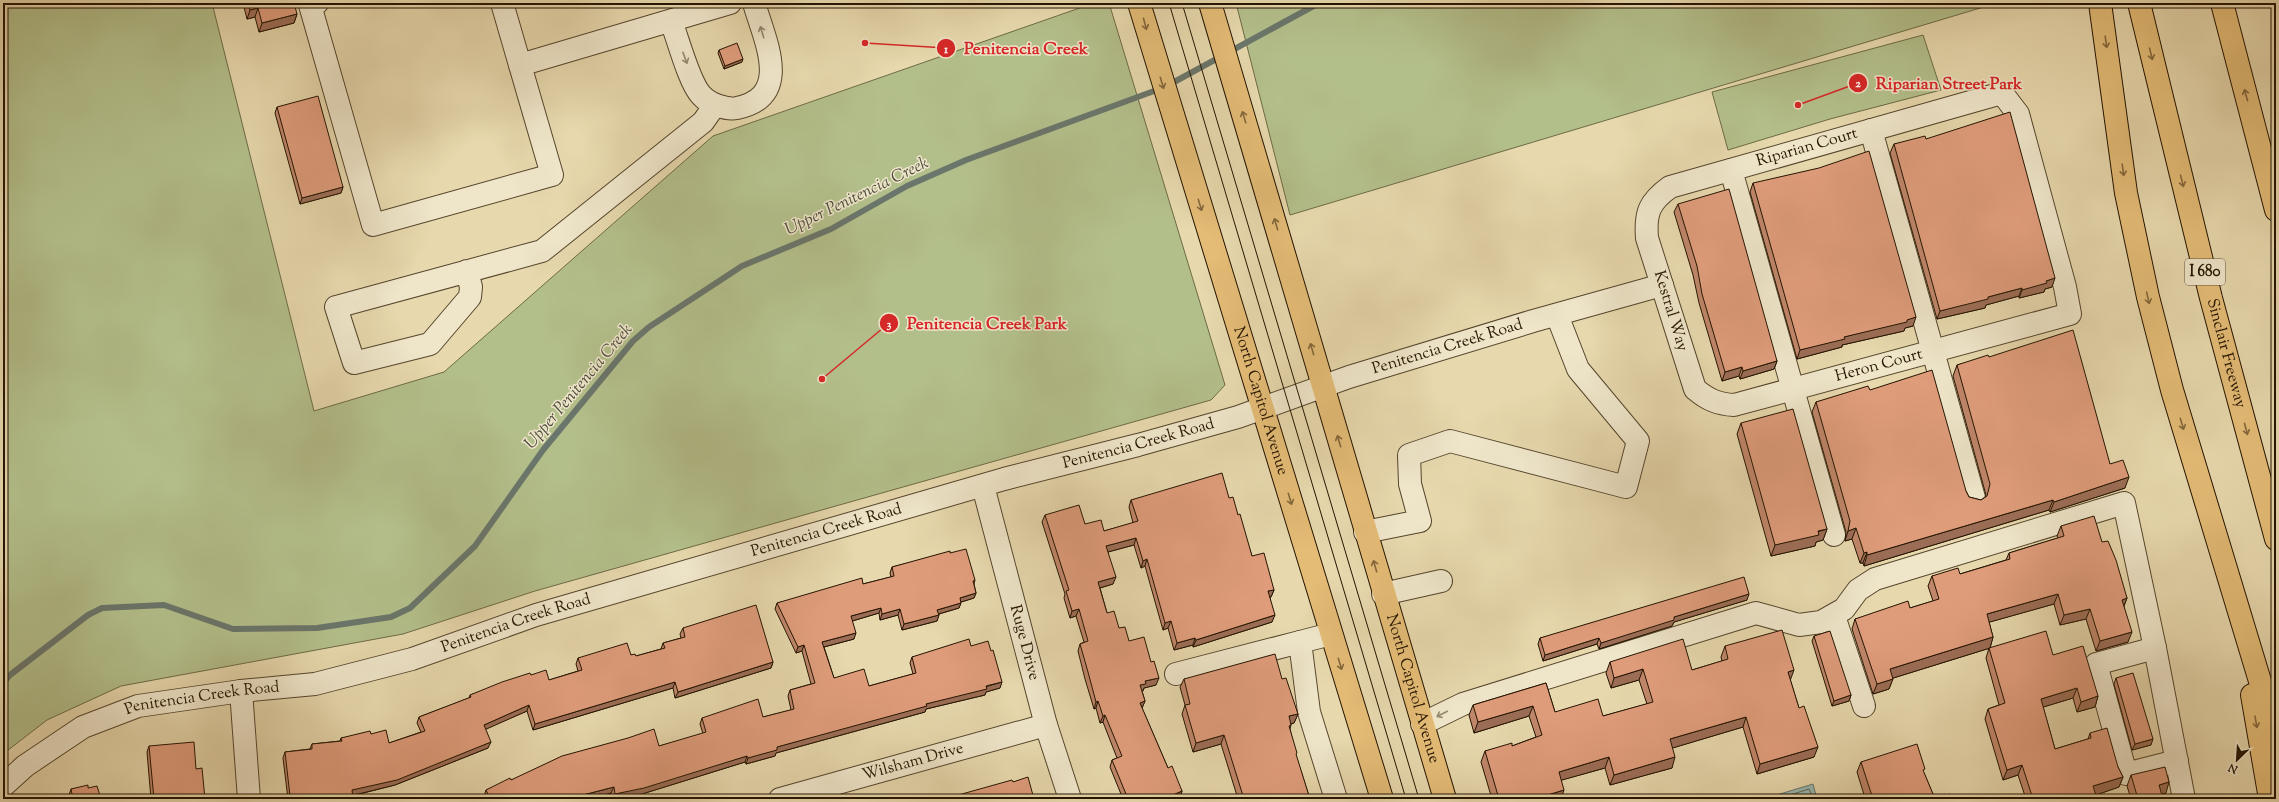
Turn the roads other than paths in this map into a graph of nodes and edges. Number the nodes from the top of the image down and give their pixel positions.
1 (317, 3) edge
2 (502, 3) edge
3 (730, 3) edge
4 (754, 3) edge
5 (1139, 3) edge
6 (1210, 3) edge
7 (2100, 3) edge
8 (2139, 3) edge
9 (2222, 3) edge
10 (671, 21) junction
11 (520, 65) junction
12 (715, 105) junction
13 (1871, 130) junction
14 (1731, 170) junction
15 (2276, 210) edge
16 (1647, 238) joint
17 (467, 271) junction
18 (1662, 285) junction
19 (2070, 314) joint
20 (1557, 315) junction
21 (1933, 351) junction
22 (1693, 385) joint
23 (1323, 386) junction
24 (1793, 389) junction
25 (1263, 408) junction
26 (983, 486) junction
27 (1974, 498) edge
28 (1365, 532) junction
29 (1834, 535) dead end
30 (2276, 539) edge
31 (1441, 581) dead end
32 (1383, 594) junction
33 (2235, 601) junction
34 (1834, 616) junction
35 (1331, 634) junction
36 (1300, 642) junction
37 (2155, 648) junction
38 (1176, 674) dead end
39 (241, 691) junction
40 (1864, 706) dead end
41 (1422, 724) junction
42 (1046, 725) junction
43 (2276, 734) edge
44 (2177, 761) junction
45 (3, 786) edge
46 (250, 799) edge
47 (780, 799) edge
48 (1070, 799) edge
49 (1336, 799) edge
50 (1382, 799) edge
51 (1445, 799) edge
52 (2184, 799) edge
53 (2270, 799) edge

1 - 11 street
2 - 11 street
3 - 10 street
12 -> 4 street
5 -> 25 main road, North Capitol Avenue
23 -> 6 main road, North Capitol Avenue
7 -> 33 main road
8 -> 30 main road, Sinclair Freeway / I 680
15 -> 9 main road
10 - 11 street
10 -> 12 street
12 - 17 street
13 - 14 street, Riparian Court
13 - 19 street, Riparian Court
13 - 21 street
14 - 16 street, Riparian Court
14 - 24 street
16 - 18 street, Kestral Way
17 - 17 street
18 - 20 street, Penitencia Creek Road
18 - 22 street, Kestral Way
19 - 21 street, Heron Court
20 - 23 street, Penitencia Creek Road
20 - 28 street
21 - 24 street, Heron Court
21 - 27 street
22 - 24 street, Heron Court
23 - 25 street, Penitencia Creek Road
28 -> 23 main road, North Capitol Avenue
24 - 29 street
25 - 26 street, Penitencia Creek Road
25 -> 35 main road, North Capitol Avenue
26 - 39 street, Penitencia Creek Road
26 - 42 street, Ruge Drive
32 -> 28 main road, North Capitol Avenue
31 - 32 street
32 - 41 main road, North Capitol Avenue
33 - 43 main road
33 -> 53 main road
34 - 37 street
34 - 40 street
34 -> 41 street
35 - 36 street
35 -> 50 main road, North Capitol Avenue
36 - 38 street
36 - 49 street
37 - 44 street
37 - 44 street
39 - 45 street, Penitencia Creek Road
39 - 46 street
41 - 51 main road, North Capitol Avenue
42 - 47 street, Wilsham Drive
42 - 48 street, Ruge Drive
44 - 52 street

